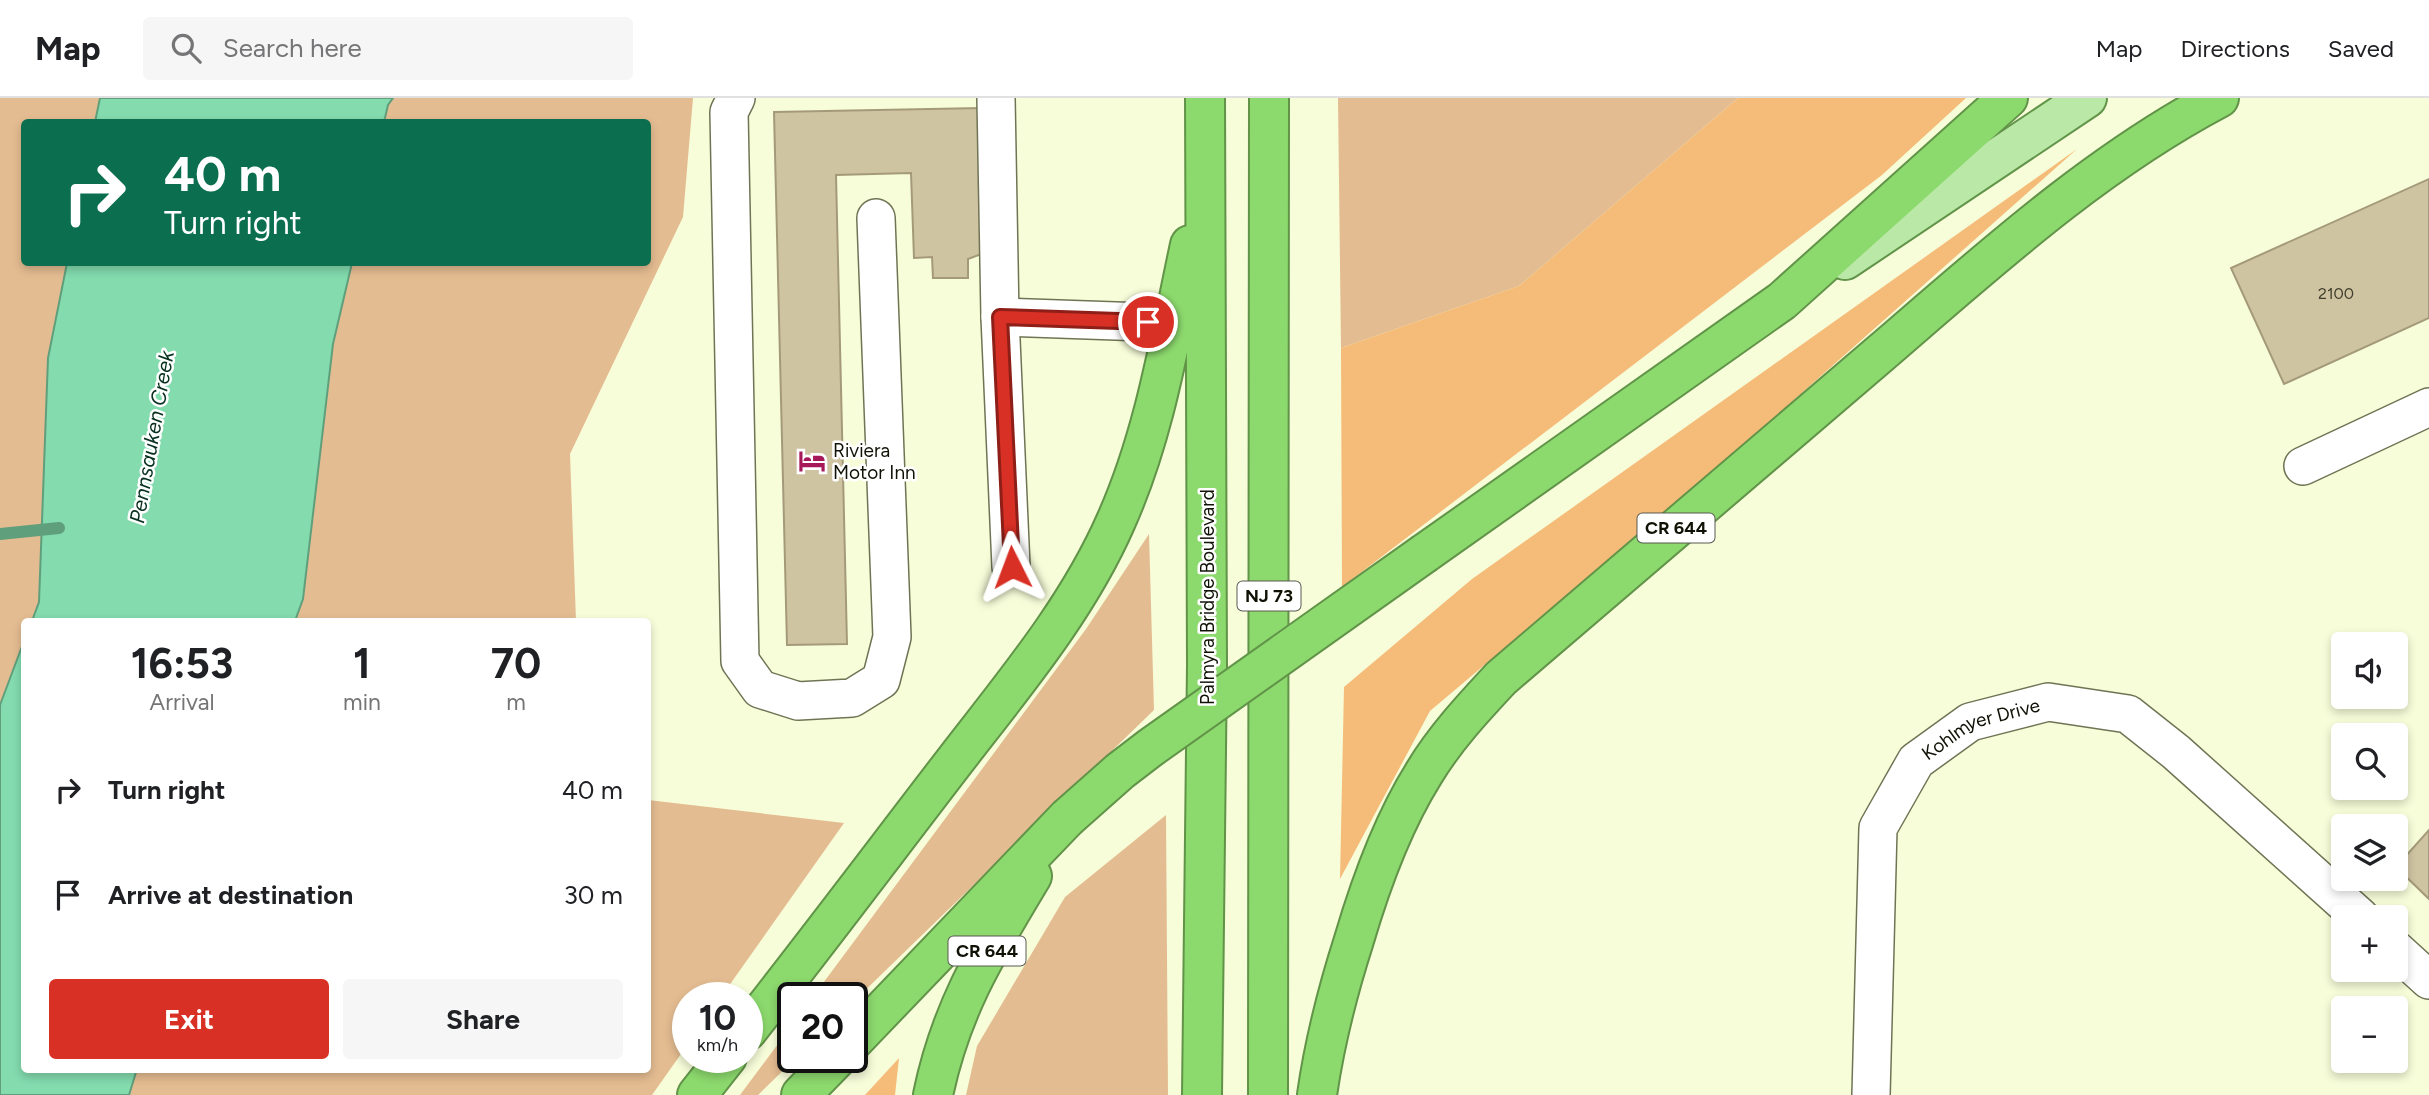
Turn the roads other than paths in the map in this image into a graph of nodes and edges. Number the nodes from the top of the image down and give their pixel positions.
1 (736, 98) edge
2 (996, 98) edge
3 (1205, 98) edge
4 (2008, 98) edge
5 (2087, 98) edge
6 (2219, 98) edge
7 (1270, 102) edge
8 (1206, 175) junction
9 (876, 218) dead end
10 (1782, 301) junction
11 (1000, 317) junction
12 (1173, 323) junction
13 (2429, 407) edge
14 (2303, 466) dead end
15 (1012, 567) dead end
16 (1067, 818) junction
17 (2347, 905) edge
18 (2408, 961) edge
19 (2429, 980) edge
20 (763, 1010) edge
21 (868, 1025) edge
22 (714, 1073) edge
23 (823, 1073) edge
24 (697, 1095) edge
25 (802, 1095) edge
26 (933, 1095) edge
27 (1202, 1095) edge
28 (1268, 1095) edge
29 (1317, 1095) edge
30 (1871, 1095) edge

1 - 9 street
2 - 11 street
3 - 8 highway, Palmyra Bridge Boulevard
4 - 10 highway
5 - 10 main road, CR 644
6 - 29 highway, CR 644
7 - 28 highway, NJ 73
8 - 12 highway
8 - 27 highway, Palmyra Bridge Boulevard
10 - 16 highway, CR 644, bridge
11 - 12 street
11 - 15 street
12 - 20 highway
13 - 14 street
16 - 21 highway
16 - 26 highway, CR 644
17 - 30 street, Kohlmyer Drive
18 - 19 street
22 - 24 highway
23 - 25 highway

